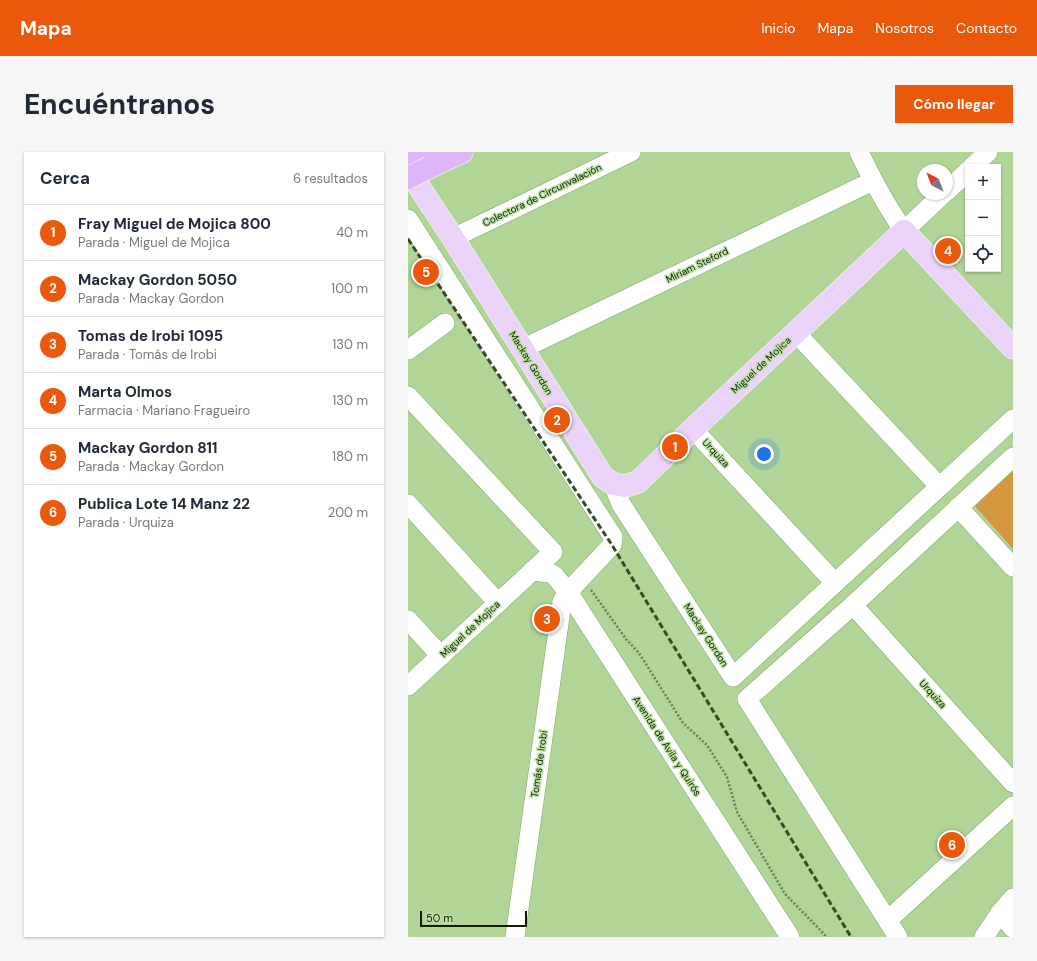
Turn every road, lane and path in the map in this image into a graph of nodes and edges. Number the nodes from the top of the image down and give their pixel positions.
1 (462, 152) edge
2 (631, 152) edge
3 (859, 152) edge
4 (988, 152) edge
5 (418, 160) edge
6 (975, 164) edge
7 (965, 174) edge
8 (408, 178) edge
9 (873, 181) junction
10 (953, 185) edge
11 (938, 200) edge
12 (408, 219) edge
13 (904, 231) junction
14 (453, 238) junction
15 (445, 323) dead end
16 (796, 333) junction
17 (1013, 348) edge
18 (522, 349) junction
19 (408, 350) edge
20 (408, 396) edge
21 (1013, 419) edge
22 (694, 429) junction
23 (1013, 457) edge
24 (939, 486) junction
25 (616, 493) junction
26 (408, 504) edge
27 (958, 507) junction
28 (599, 516) junction
29 (1013, 567) edge
30 (532, 571) junction
31 (581, 577) junction
32 (835, 583) junction
33 (568, 592) junction
34 (498, 603) junction
35 (853, 605) junction
36 (408, 620) edge
37 (441, 656) junction
38 (408, 686) edge
39 (1013, 783) edge
40 (1013, 806) edge
41 (1013, 898) edge
42 (1000, 913) junction
43 (888, 920) junction
44 (1013, 928) edge
45 (515, 937) edge
46 (790, 937) edge
47 (828, 937) edge
48 (898, 937) edge
49 (984, 937) edge

1 - 5 highway
2 - 14 street, Colectora de Circunvalación
3 - 9 street
4 - 6 street
5 - 8 highway, bridge
5 - 14 main road, Mackay Gordon
7 - 10 street
9 - 13 street
9 - 18 street, Miriam Steford
11 - 13 street
12 - 28 street, Tomás de Irobi
13 - 16 main road, Miguel de Mojica
13 - 17 main road
14 - 18 main road, Mackay Gordon
15 - 19 street
16 - 22 main road, Miguel de Mojica
16 - 24 street
18 - 25 main road, Mackay Gordon
20 - 30 street, Miguel de Mojica
21 - 24 street
22 - 25 main road, Miguel de Mojica
22 - 32 street, Urquiza
23 - 27 street
24 - 32 street
25 - 28 street
25 - 32 street, Mackay Gordon
26 - 34 street
27 - 29 street
27 - 35 street
28 - 31 street, Tomás de Irobi
30 - 33 street, Avenida de Avila y Quirós
30 - 34 street, Miguel de Mojica
31 - 33 street, Tomás de Irobi
31 - 47 path
33 - 45 street, Tomás de Irobi
33 - 46 street, Avenida de Avila y Quirós
34 - 37 street, Miguel de Mojica
35 - 39 street, Urquiza
35 - 43 street
36 - 37 street
37 - 38 street, Miguel de Mojica
40 - 43 street
41 - 42 street
42 - 44 street
42 - 49 street
43 - 48 street

